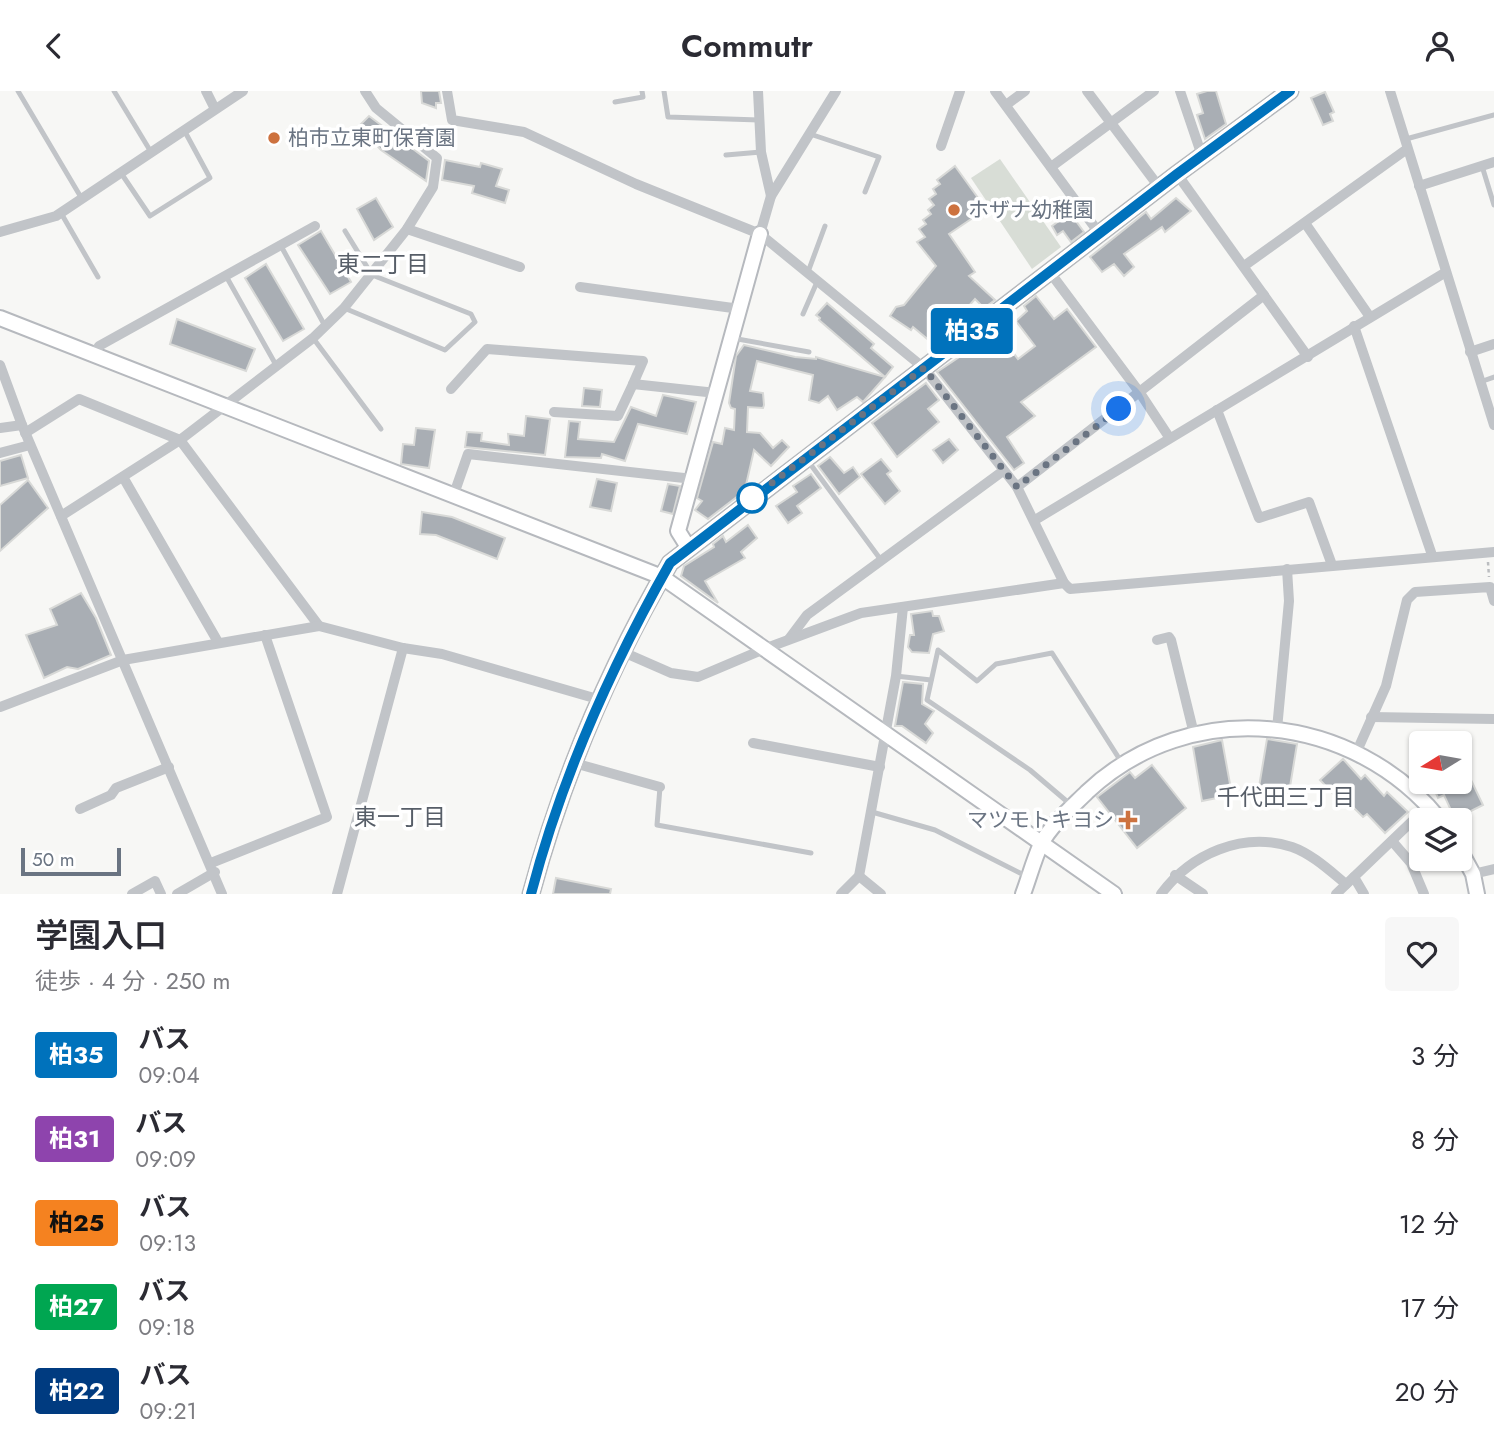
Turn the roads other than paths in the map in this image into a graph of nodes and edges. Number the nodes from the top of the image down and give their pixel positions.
1 (18, 91) edge
2 (114, 91) edge
3 (206, 91) edge
4 (243, 91) edge
5 (365, 91) edge
6 (447, 91) edge
7 (642, 91) edge
8 (664, 91) edge
9 (758, 91) edge
10 (836, 91) edge
11 (960, 91) edge
12 (995, 91) edge
13 (1025, 91) edge
14 (1087, 91) edge
15 (1154, 91) edge
16 (1180, 91) edge
17 (1290, 91) edge
18 (1390, 91) edge
19 (615, 102) dead end
20 (1006, 105) junction
21 (215, 109) junction
22 (1494, 115) edge
23 (759, 120) junction
24 (1111, 123) junction
25 (184, 130) junction
26 (810, 134) junction
27 (1406, 144) junction
28 (941, 146) dead end
29 (151, 152) junction
30 (761, 152) junction
31 (726, 155) dead end
32 (1202, 156) junction
33 (1494, 162) edge
34 (1482, 166) junction
35 (1051, 167) junction
36 (121, 173) junction
37 (1177, 174) junction
38 (1419, 185) junction
39 (1160, 187) junction
40 (865, 193) dead end
41 (771, 196) junction
42 (82, 198) junction
43 (1494, 205) edge
44 (61, 213) junction
45 (1306, 223) junction
46 (315, 226) dead end
47 (825, 226) dead end
48 (407, 229) junction
49 (345, 231) dead end
50 (0, 232) edge
51 (1100, 233) junction
52 (760, 234) junction
53 (281, 245) junction
54 (1244, 266) junction
55 (520, 267) dead end
56 (1049, 271) junction
57 (1446, 272) junction
58 (807, 273) junction
59 (225, 275) junction
60 (372, 275) junction
61 (98, 277) dead end
62 (817, 282) junction
63 (580, 287) dead end
64 (1264, 295) junction
65 (345, 308) junction
66 (740, 309) junction
67 (803, 313) dead end
68 (1370, 317) junction
69 (0, 318) edge
70 (1354, 325) junction
71 (325, 326) junction
72 (313, 338) junction
73 (732, 338) junction
74 (1494, 344) edge
75 (809, 352) dead end
76 (1471, 352) junction
77 (95, 354) junction
78 (1308, 357) junction
79 (0, 365) edge
80 (276, 365) junction
81 (924, 368) junction
82 (1494, 377) edge
83 (1480, 382) junction
84 (633, 384) junction
85 (452, 389) dead end
86 (716, 393) junction
87 (1140, 393) junction
88 (223, 404) junction
89 (1217, 409) junction
90 (554, 412) dead end
91 (1494, 425) edge
92 (0, 428) edge
93 (23, 429) junction
94 (381, 429) dead end
95 (1168, 437) junction
96 (180, 440) junction
97 (30, 445) junction
98 (0, 453) edge
99 (806, 457) junction
100 (1003, 471) junction
101 (123, 477) junction
102 (693, 479) junction
103 (1017, 487) junction
104 (454, 494) junction
105 (61, 516) junction
106 (1035, 520) junction
107 (688, 547) junction
108 (1491, 552) edge
109 (1432, 555) junction
110 (881, 560) junction
111 (1332, 565) junction
112 (1287, 569) junction
113 (662, 577) junction
114 (1064, 583) junction
115 (1494, 601) edge
116 (902, 607) junction
117 (320, 626) junction
118 (265, 635) junction
119 (789, 639) junction
120 (1157, 640) dead end
121 (218, 642) junction
122 (403, 648) junction
123 (764, 649) junction
124 (623, 652) junction
125 (123, 660) junction
126 (896, 676) junction
127 (931, 680) junction
128 (601, 700) junction
129 (0, 707) edge
130 (1371, 717) junction
131 (1494, 719) edge
132 (1277, 729) junction
133 (1194, 734) junction
134 (885, 735) junction
135 (753, 743) dead end
136 (1357, 751) junction
137 (574, 763) junction
138 (1123, 764) junction
139 (169, 767) junction
140 (880, 767) junction
141 (660, 787) joint
142 (1429, 805) junction
143 (1072, 807) junction
144 (1431, 808) edge
145 (80, 809) dead end
146 (872, 812) junction
147 (1392, 841) junction
148 (1042, 842) junction
149 (811, 853) dead end
150 (213, 867) junction
151 (1494, 869) edge
152 (1471, 871) edge
153 (1473, 874) junction
154 (1175, 875) junction
155 (859, 876) junction
156 (1029, 877) junction
157 (1350, 880) junction
158 (132, 894) edge
159 (161, 894) edge
160 (177, 894) edge
161 (222, 894) edge
162 (337, 894) edge
163 (531, 894) edge
164 (841, 894) edge
165 (881, 894) edge
166 (1023, 894) edge
167 (1114, 894) edge
168 (1161, 894) edge
169 (1203, 894) edge
170 (1336, 894) edge
171 (1364, 894) edge
172 (1424, 894) edge
173 (1476, 894) edge

1 - 42 lane
2 - 29 lane
3 - 21 street
4 - 21 street
5 - 48 street
6 - 52 street
7 - 19 lane
8 - 23 lane
9 - 23 street
10 - 26 street
11 - 28 street
12 - 20 street
13 - 20 street
14 - 24 street
15 - 24 street
16 - 32 street
17 - 32 main road
18 - 27 street
20 - 35 street
21 - 25 street
22 - 27 lane
23 - 30 street
24 - 35 street
24 - 39 street
25 - 29 street
25 - 36 lane
26 - 40 lane
26 - 41 street
27 - 38 street
27 - 45 street
29 - 36 street
30 - 31 lane
30 - 41 street
32 - 37 main road
33 - 34 street
34 - 38 street
34 - 43 lane
35 - 51 street
36 - 42 street
37 - 39 main road
37 - 54 street
38 - 57 street
39 - 51 main road
41 - 52 street
42 - 44 street
44 - 50 street
44 - 61 lane
45 - 54 street
45 - 68 street
46 - 53 street
47 - 58 lane
48 - 55 street
48 - 60 street
49 - 60 lane
51 - 56 main road
52 - 58 street
52 - 66 street
53 - 59 street
53 - 71 lane
54 - 64 street
56 - 81 main road
56 - 87 street
57 - 68 street
57 - 76 street
58 - 62 street
59 - 77 street
59 - 80 lane
60 - 65 street
60 - 65 lane
62 - 67 lane
62 - 81 street
63 - 66 street
64 - 78 street
64 - 87 street
65 - 71 street
66 - 73 street
68 - 70 street
69 - 77 street
70 - 78 street
70 - 109 street
71 - 72 street
72 - 80 street
72 - 94 lane
73 - 75 lane
73 - 86 street
74 - 76 street
76 - 83 street
77 - 88 street
78 - 89 street
79 - 93 street
80 - 88 street
81 - 99 main road
81 - 100 street
82 - 83 lane
83 - 91 street
84 - 85 street
84 - 86 street
84 - 90 street
86 - 102 street
87 - 95 street
87 - 103 street
88 - 96 street
88 - 104 street
89 - 95 street
89 - 111 street
92 - 93 street
93 - 96 street
93 - 97 street
95 - 106 street
96 - 101 street
96 - 117 street
97 - 98 street
97 - 105 street
99 - 107 main road
99 - 110 lane
100 - 103 street
100 - 110 street
101 - 105 street
101 - 121 street
102 - 104 street
102 - 107 street
103 - 106 street
104 - 113 street
105 - 125 street
106 - 114 street
107 - 113 main road
108 - 109 street
109 - 111 street
110 - 119 street
111 - 112 street
112 - 114 street
112 - 132 street
113 - 123 street
113 - 124 main road
114 - 116 street
115 - 130 street
116 - 119 street
116 - 126 street
117 - 118 street
117 - 122 street
118 - 121 street
118 - 150 street
119 - 123 street
120 - 133 street
121 - 125 street
122 - 128 street
122 - 162 street
123 - 124 street
123 - 134 street
124 - 128 main road
125 - 129 street
125 - 139 street
126 - 127 lane
126 - 134 street
127 - 138 lane
127 - 143 lane
128 - 137 main road
130 - 131 street
130 - 136 street
132 - 133 street
132 - 136 street
133 - 138 street
134 - 140 street
134 - 148 street
135 - 140 street
136 - 142 street
137 - 141 street
137 - 163 main road
138 - 143 street
139 - 145 street
139 - 150 street
140 - 146 street
141 - 149 lane
142 - 144 street
142 - 147 street
143 - 148 street
146 - 155 street
146 - 156 lane
147 - 157 street
147 - 172 street
148 - 156 street
148 - 167 street
150 - 160 street
150 - 161 street
151 - 153 street
152 - 153 street
153 - 173 street
154 - 157 street
154 - 168 street
154 - 169 street
155 - 164 street
155 - 165 street
156 - 166 street
157 - 170 street
157 - 171 street
158 - 159 street

